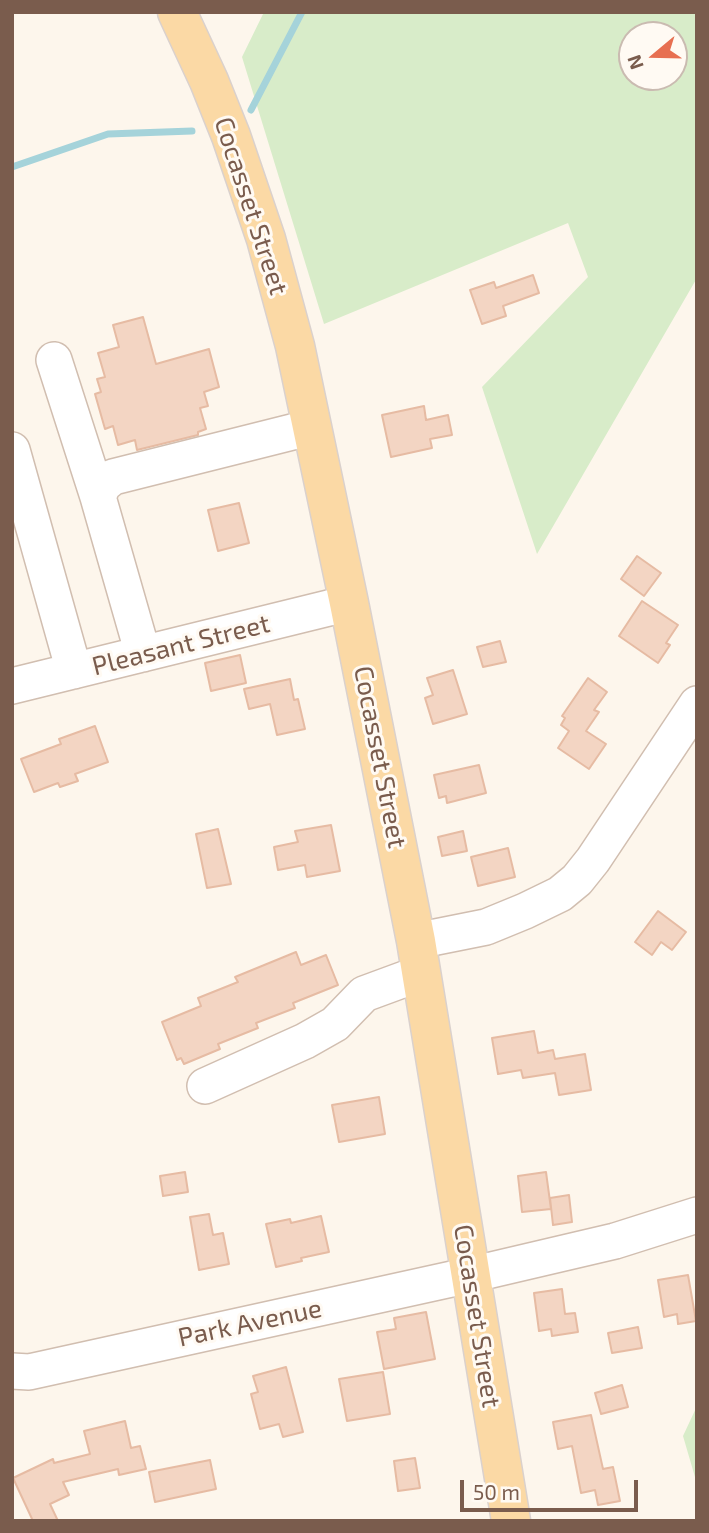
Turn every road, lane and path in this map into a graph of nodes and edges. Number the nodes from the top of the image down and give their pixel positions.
1 (177, 12) edge
2 (54, 360) dead end
3 (312, 427) junction
4 (12, 450) edge
5 (98, 497) junction
6 (349, 603) junction
7 (143, 654) junction
8 (74, 671) junction
9 (12, 686) edge
10 (697, 704) edge
11 (418, 957) junction
12 (205, 1086) dead end
13 (697, 1215) edge
14 (470, 1275) junction
15 (18, 1375) edge
16 (511, 1521) edge

1 - 3 main road, Cocasset Street
2 - 5 street
3 - 5 street
3 - 6 main road, Cocasset Street
4 - 8 street
5 - 7 street
6 - 7 street, Pleasant Street
6 - 11 main road, Cocasset Street
7 - 8 street, Pleasant Street
8 - 9 street, Pleasant Street
10 - 11 street
11 - 12 street
11 - 14 main road, Cocasset Street
13 - 14 street, Park Avenue
14 - 15 street, Park Avenue
14 - 16 main road, Cocasset Street

